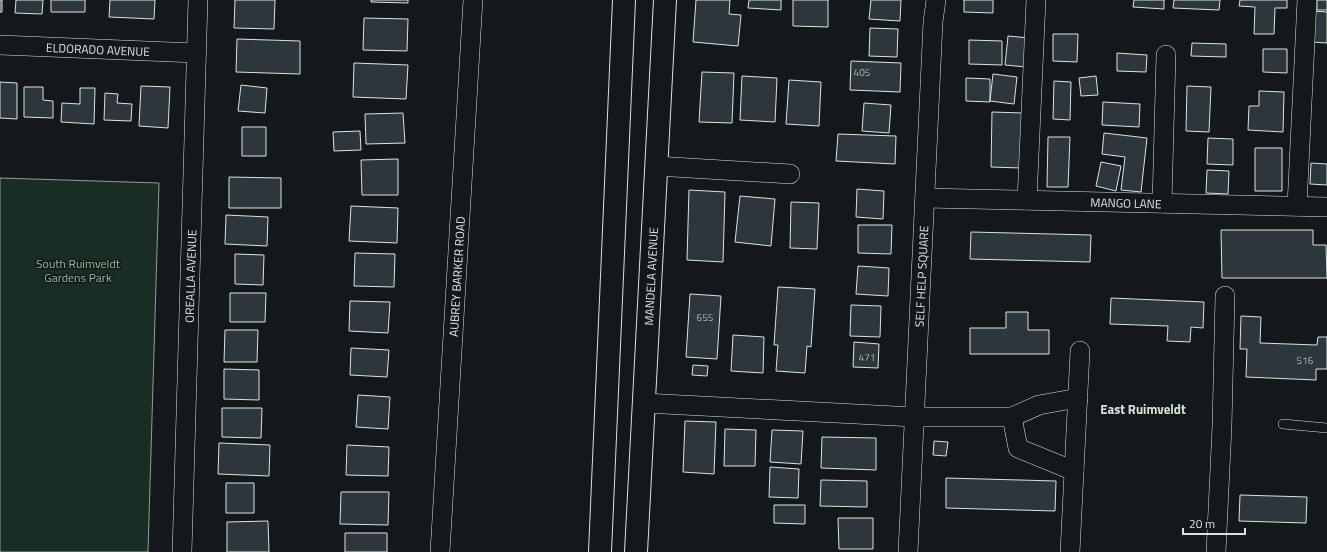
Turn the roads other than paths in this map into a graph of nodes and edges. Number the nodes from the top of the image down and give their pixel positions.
1 (198, 0) edge
2 (473, 0) edge
3 (624, 0) edge
4 (665, 0) edge
5 (936, 0) edge
6 (1036, 0) edge
7 (1307, 0) edge
8 (0, 45) edge
9 (196, 53) junction
10 (1166, 55) dead end
11 (656, 166) junction
12 (790, 174) dead end
13 (925, 198) junction
14 (1027, 200) junction
15 (1162, 203) junction
16 (1297, 206) junction
17 (1327, 207) edge
18 (1225, 296) dead end
19 (1080, 351) dead end
20 (1078, 398) junction
21 (644, 403) junction
22 (914, 417) junction
23 (1012, 417) junction
24 (1283, 424) dead end
25 (1327, 428) edge
26 (1074, 471) junction
27 (182, 552) edge
28 (440, 552) edge
29 (600, 552) edge
30 (636, 552) edge
31 (908, 552) edge
32 (1070, 552) edge
33 (1216, 552) edge

1 - 9 street, OREALLA AVENUE
2 - 28 street, AUBREY BARKER ROAD
3 - 29 main road
4 - 11 main road, MANDELA AVENUE
5 - 13 street, SELF HELP SQUARE
6 - 14 street
7 - 16 street
8 - 9 street, ELDORADO AVENUE
9 - 27 street, OREALLA AVENUE
10 - 15 street
11 - 12 street
11 - 21 main road, MANDELA AVENUE
13 - 14 street, MANGO LANE
13 - 22 street, SELF HELP SQUARE
14 - 15 street, MANGO LANE
15 - 16 street, MANGO LANE
16 - 17 street, MANGO LANE
18 - 33 street
19 - 20 street
20 - 23 street
20 - 26 street
21 - 22 street
21 - 30 main road, MANDELA AVENUE
22 - 23 street
22 - 31 street, SELF HELP SQUARE
23 - 26 street
24 - 25 lane
26 - 32 street

